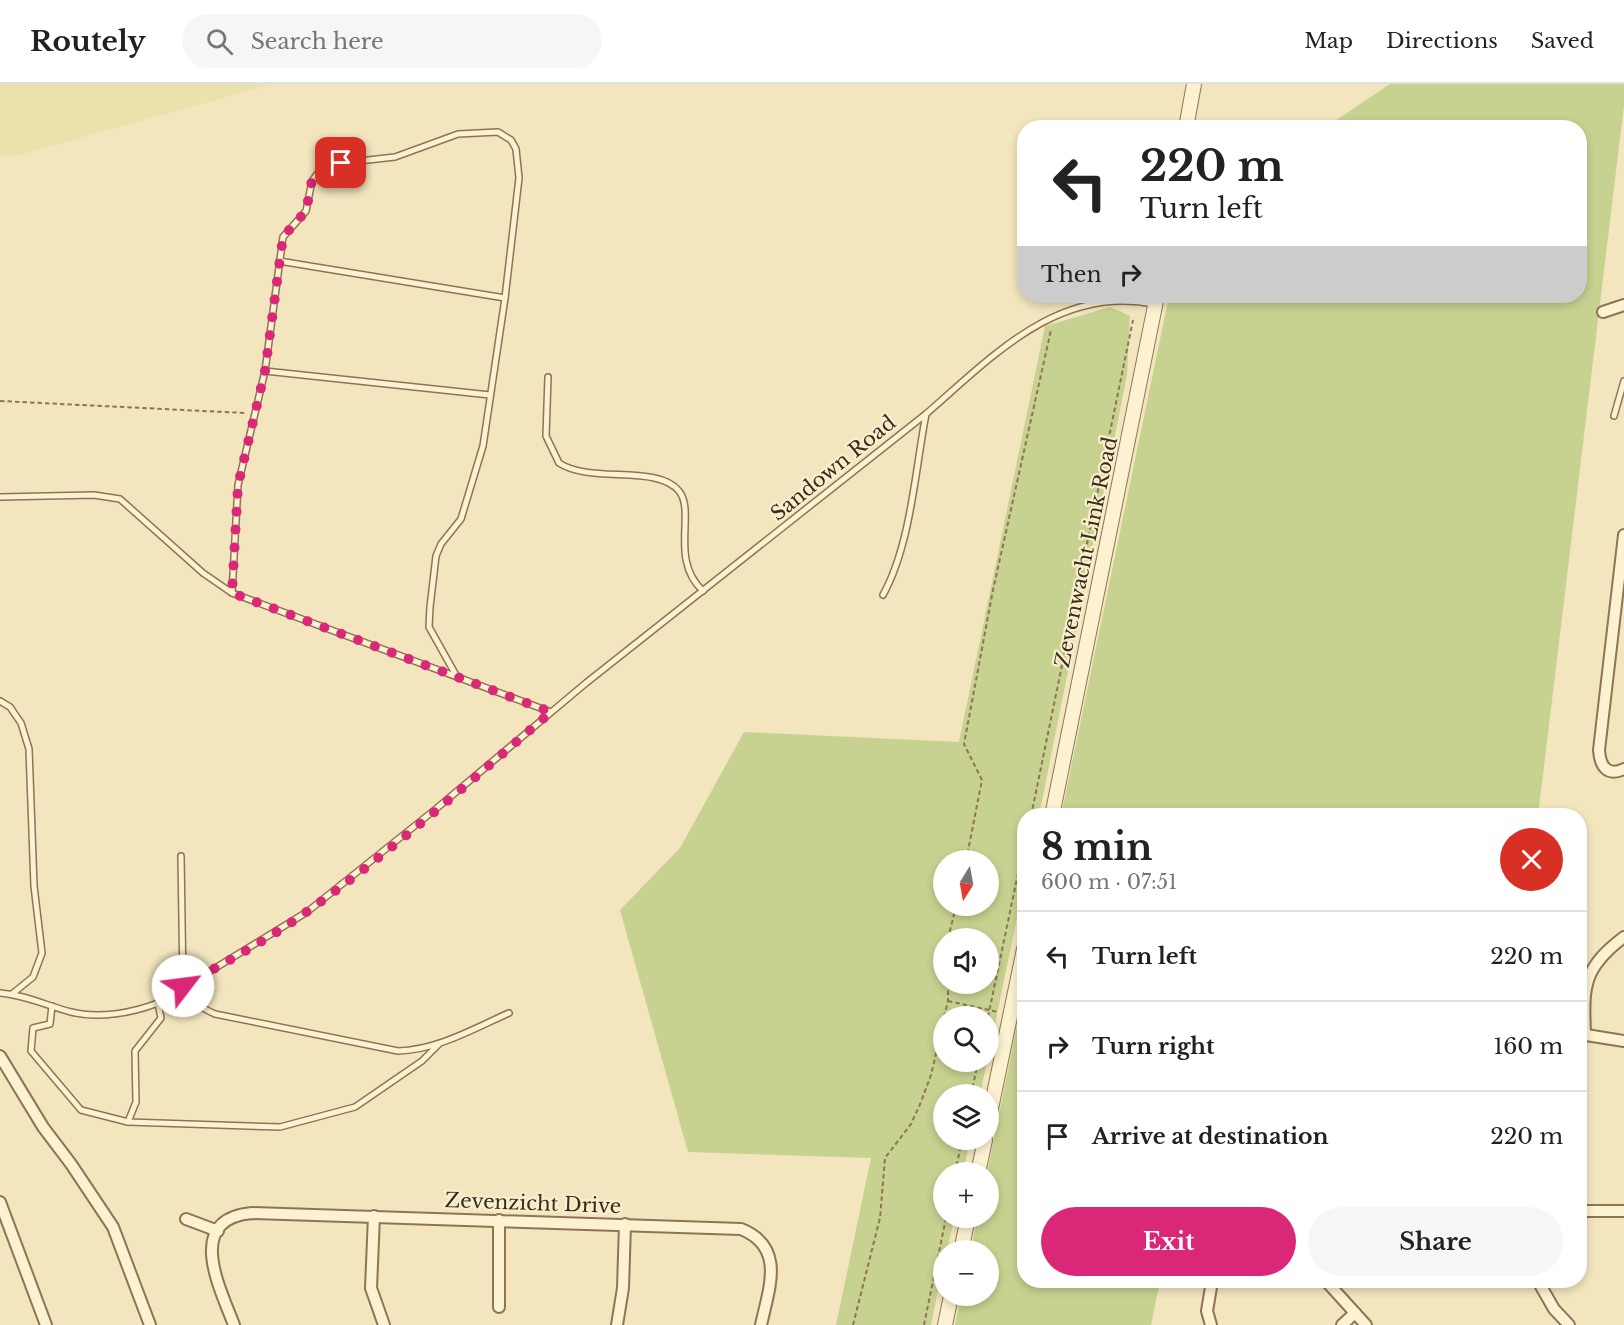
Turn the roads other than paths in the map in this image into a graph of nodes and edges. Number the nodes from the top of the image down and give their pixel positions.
1 (1194, 84) edge
2 (1187, 120) edge
3 (279, 261) junction
4 (504, 298) junction
5 (1097, 303) edge
6 (1156, 303) edge
7 (1624, 305) edge
8 (1603, 312) dead end
9 (265, 371) junction
10 (548, 377) dead end
11 (1624, 381) edge
12 (490, 395) junction
13 (926, 414) junction
14 (1614, 416) dead end
15 (0, 497) edge
16 (1624, 535) edge
17 (703, 591) junction
18 (232, 593) junction
19 (883, 595) dead end
20 (457, 677) junction
21 (0, 701) edge
22 (551, 712) junction
23 (1624, 769) edge
24 (1054, 808) edge
25 (181, 856) dead end
26 (1624, 937) edge
27 (1587, 980) edge
28 (1017, 985) edge
29 (183, 986) junction
30 (0, 993) edge
31 (12, 994) junction
32 (158, 1003) junction
33 (52, 1006) junction
34 (509, 1013) dead end
35 (1587, 1035) edge
36 (1624, 1041) edge
37 (439, 1044) junction
38 (0, 1056) edge
39 (996, 1084) edge
40 (128, 1122) junction
41 (0, 1202) edge
42 (1587, 1211) edge
43 (1624, 1211) edge
44 (374, 1216) junction
45 (186, 1220) dead end
46 (499, 1220) junction
47 (625, 1224) junction
48 (218, 1231) junction
49 (1211, 1288) edge
50 (1332, 1288) edge
51 (1542, 1288) edge
52 (949, 1306) edge
53 (498, 1307) dead end
54 (1355, 1313) junction
55 (46, 1325) edge
56 (150, 1325) edge
57 (234, 1325) edge
58 (384, 1325) edge
59 (617, 1325) edge
60 (761, 1325) edge
61 (945, 1325) edge
62 (1210, 1325) edge
63 (1342, 1325) edge
64 (1366, 1325) edge
65 (1569, 1325) edge

1 - 2 street
3 - 4 lane
3 - 4 lane
3 - 9 lane
4 - 12 lane
5 - 13 lane, Sandown Road
6 - 24 street, Zevenwacht Link Road
7 - 8 street
9 - 12 lane
9 - 18 lane
10 - 17 lane
11 - 14 lane
12 - 20 lane
13 - 17 lane, Sandown Road
13 - 19 lane
15 - 18 lane
16 - 23 street
17 - 22 lane, Sandown Road
18 - 20 lane
20 - 22 lane
21 - 31 lane
22 - 29 lane, Sandown Road
25 - 29 lane
26 - 27 street
28 - 39 street
29 - 32 lane, Sandown Road
29 - 37 lane
30 - 31 lane, Sandown Road
31 - 33 lane, Sandown Road
32 - 33 lane, Sandown Road
32 - 40 lane
33 - 40 lane
34 - 37 lane
35 - 36 street
37 - 40 lane
38 - 56 street
41 - 55 street
42 - 43 street
44 - 46 street, Zevenzicht Drive
44 - 48 street, Zevenzicht Drive
44 - 58 street
45 - 48 street
46 - 47 street, Zevenzicht Drive
46 - 53 street
47 - 59 street
47 - 60 street, Zevenzicht Drive
48 - 57 street
49 - 62 street
50 - 54 street
51 - 65 street
52 - 61 street
54 - 63 street
54 - 64 street

